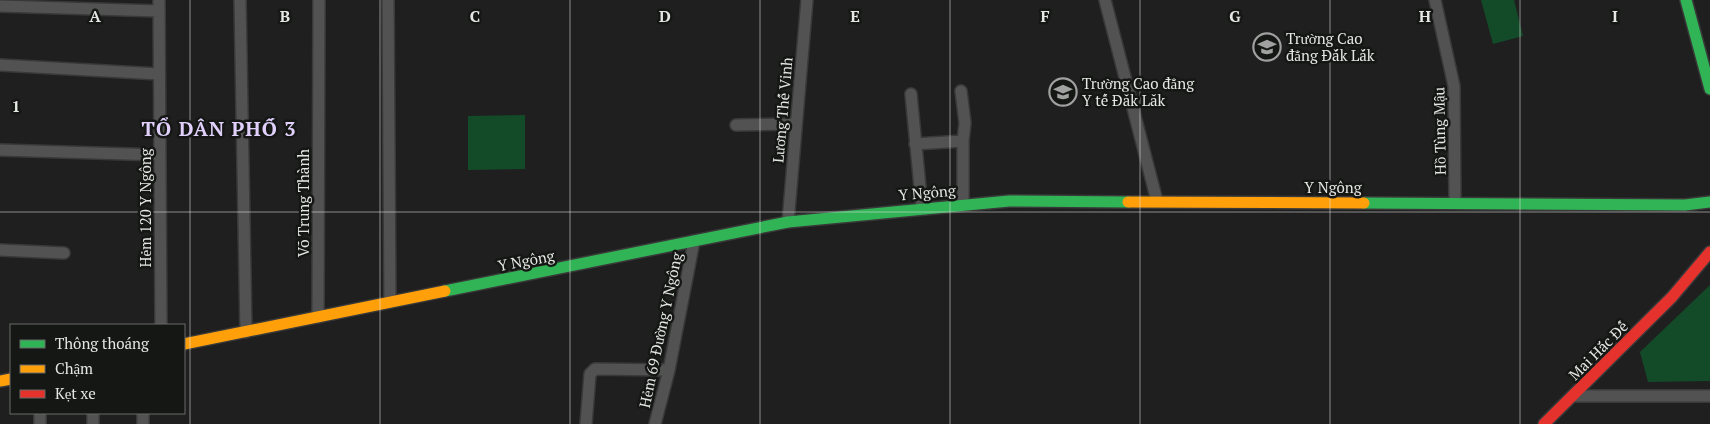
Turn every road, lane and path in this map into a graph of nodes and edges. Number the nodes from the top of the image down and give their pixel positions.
1 (240, 0) edge
2 (319, 0) edge
3 (388, 0) edge
4 (807, 0) edge
5 (1105, 0) edge
6 (1434, 0) edge
7 (1686, 0) edge
8 (1694, 0) edge
9 (0, 6) edge
10 (158, 6) edge
11 (1710, 62) edge
12 (0, 65) edge
13 (159, 74) junction
14 (1710, 89) edge
15 (961, 91) dead end
16 (911, 94) dead end
17 (795, 124) junction
18 (736, 125) dead end
19 (963, 141) junction
20 (915, 144) junction
21 (0, 150) edge
22 (159, 155) junction
23 (1157, 201) junction
24 (1710, 202) edge
25 (1455, 203) junction
26 (963, 204) junction
27 (1685, 205) junction
28 (922, 208) junction
29 (1710, 210) edge
30 (788, 222) junction
31 (694, 241) junction
32 (0, 250) edge
33 (64, 252) dead end
34 (1710, 252) edge
35 (1710, 266) edge
36 (1672, 297) junction
37 (390, 302) junction
38 (318, 317) junction
39 (161, 324) edge
40 (246, 332) junction
41 (185, 344) edge
42 (669, 370) junction
43 (1574, 396) junction
44 (1710, 396) edge
45 (586, 424) edge
46 (655, 424) edge
47 (1544, 424) edge

1 - 40 street
2 - 38 street, Võ Trung Thành
3 - 37 street
4 - 17 street, Lương Thế Vinh
5 - 23 street
6 - 25 street, Hồ Tùng Mậu
7 - 14 street
8 - 11 street
9 - 10 street
10 - 13 street, Hẻm 120 Y Ngông
12 - 13 street
13 - 22 street, Hẻm 120 Y Ngông
15 - 19 street
16 - 20 street
17 - 18 street
17 - 30 street, Lương Thế Vinh
19 - 20 street
19 - 26 street
20 - 28 street
21 - 22 street
22 - 39 street, Hẻm 120 Y Ngông
23 - 25 street, Y Ngông
23 - 26 street, Y Ngông
24 - 27 street, Y Ngông
25 - 27 street, Y Ngông
26 - 28 street, Y Ngông
27 - 29 street, Y Ngông
28 - 30 street, Y Ngông
30 - 31 street, Y Ngông
31 - 37 street, Y Ngông
31 - 42 street, Hẻm 69 Đường Y Ngông
32 - 33 street
34 - 36 street, Mai Hắc Đế
35 - 36 street, Mai Hắc Đế
36 - 43 street, Mai Hắc Đế
37 - 38 street, Y Ngông
38 - 40 street, Y Ngông
40 - 41 street, Y Ngông
42 - 45 street
42 - 46 street, Hẻm 69 Đường Y Ngông
43 - 44 street
43 - 47 street, Mai Hắc Đế

